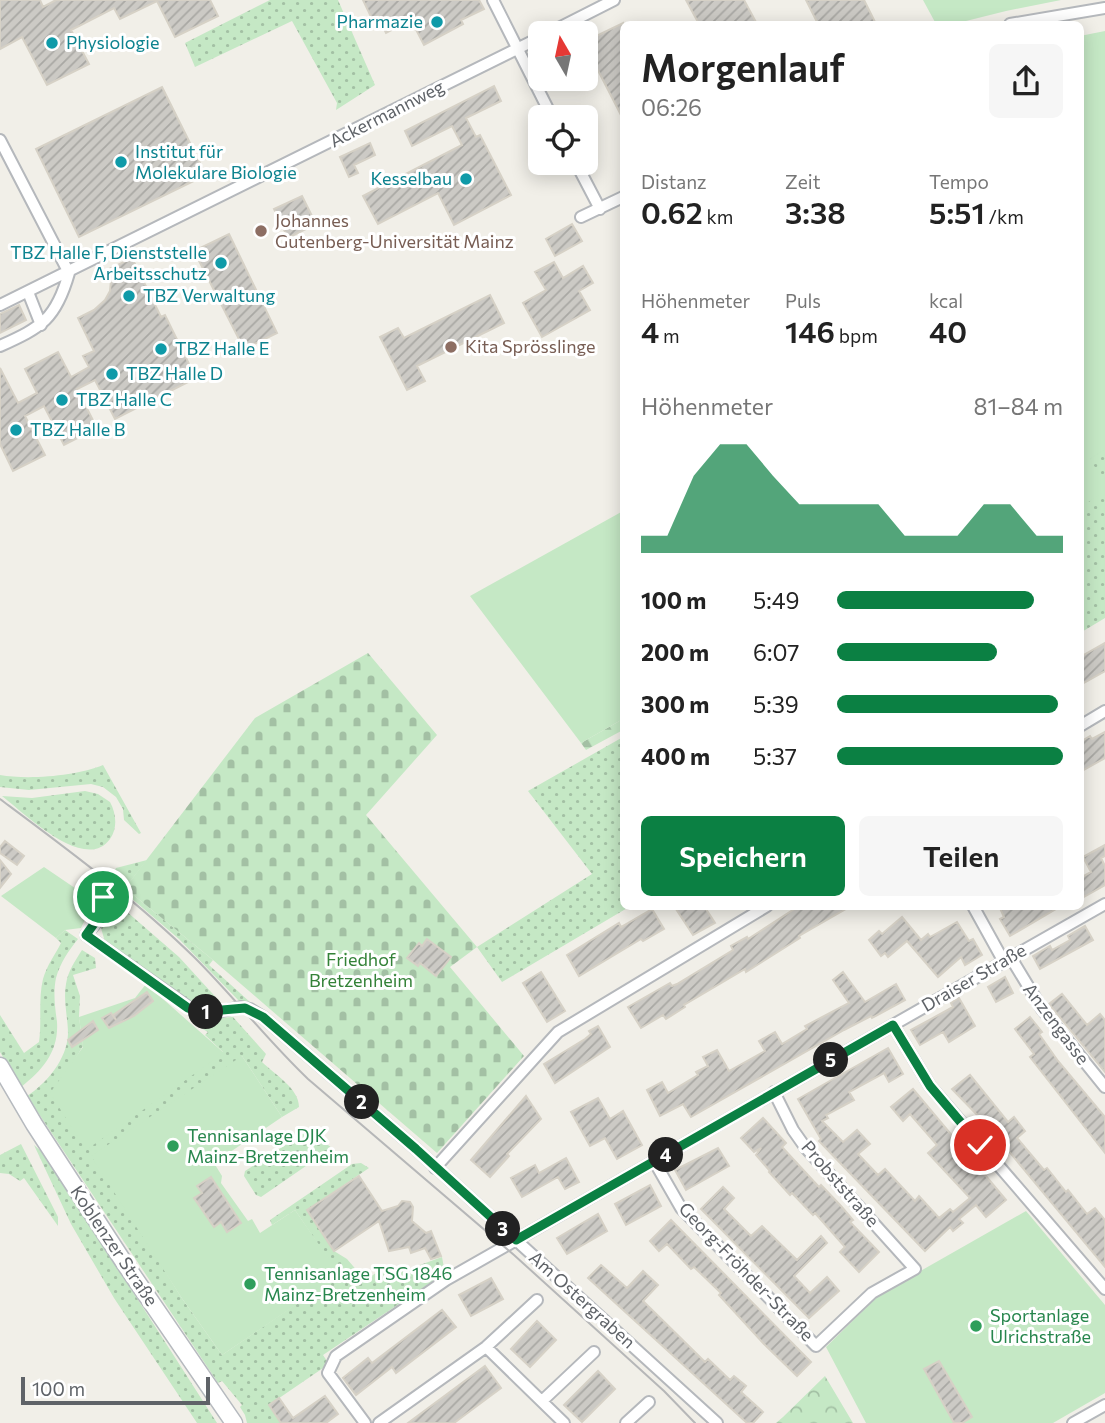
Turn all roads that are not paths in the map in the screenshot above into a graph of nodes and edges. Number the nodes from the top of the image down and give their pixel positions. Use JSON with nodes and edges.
{"nodes":[{"id":1,"x":493,"y":0,"type":"edge"},
{"id":2,"x":614,"y":0,"type":"edge"},
{"id":3,"x":1105,"y":8,"type":"edge"},
{"id":4,"x":573,"y":21,"type":"edge"},
{"id":5,"x":1028,"y":21,"type":"edge"},
{"id":6,"x":528,"y":44,"type":"edge"},
{"id":7,"x":517,"y":49,"type":"junction"},
{"id":8,"x":546,"y":105,"type":"edge"},
{"id":9,"x":0,"y":140,"type":"edge"},
{"id":10,"x":582,"y":175,"type":"edge"},
{"id":11,"x":620,"y":199,"type":"edge"},
{"id":12,"x":600,"y":209,"type":"junction"},
{"id":13,"x":581,"y":218,"type":"dead end"},
{"id":14,"x":69,"y":273,"type":"junction"},
{"id":15,"x":28,"y":292,"type":"junction"},
{"id":16,"x":0,"y":306,"type":"edge"},
{"id":17,"x":41,"y":325,"type":"junction"},
{"id":18,"x":0,"y":346,"type":"edge"},
{"id":19,"x":1105,"y":711,"type":"edge"},
{"id":20,"x":1084,"y":724,"type":"edge"},
{"id":21,"x":95,"y":888,"type":"dead end"},
{"id":22,"x":1105,"y":904,"type":"edge"},
{"id":23,"x":759,"y":910,"type":"edge"},
{"id":24,"x":976,"y":910,"type":"edge"},
{"id":25,"x":1007,"y":960,"type":"junction"},
{"id":26,"x":893,"y":1025,"type":"junction"},
{"id":27,"x":0,"y":1066,"type":"edge"},
{"id":28,"x":1105,"y":1087,"type":"edge"},
{"id":29,"x":774,"y":1092,"type":"junction"},
{"id":30,"x":654,"y":1161,"type":"junction"},
{"id":31,"x":435,"y":1168,"type":"junction"},
{"id":32,"x":516,"y":1240,"type":"junction"},
{"id":33,"x":915,"y":1269,"type":"joint"},
{"id":34,"x":1105,"y":1289,"type":"edge"},
{"id":35,"x":537,"y":1300,"type":"dead end"},
{"id":36,"x":486,"y":1347,"type":"junction"},
{"id":37,"x":594,"y":1352,"type":"dead end"},
{"id":38,"x":542,"y":1401,"type":"junction"},
{"id":39,"x":649,"y":1402,"type":"dead end"},
{"id":40,"x":1105,"y":1405,"type":"edge"},
{"id":41,"x":234,"y":1423,"type":"edge"},
{"id":42,"x":365,"y":1423,"type":"edge"},
{"id":43,"x":379,"y":1423,"type":"edge"},
{"id":44,"x":564,"y":1423,"type":"edge"},
{"id":45,"x":626,"y":1423,"type":"edge"},
{"id":46,"x":717,"y":1423,"type":"edge"},
{"id":47,"x":1073,"y":1423,"type":"edge"}],
"edges":[{"from":1,"to":7,"type":"street"},
{"from":2,"to":4,"type":"street"},
{"from":3,"to":5,"type":"street"},
{"from":6,"to":7,"type":"street","name":"Ackermannweg"},
{"from":7,"to":8,"type":"street"},
{"from":7,"to":14,"type":"street","name":"Ackermannweg"},
{"from":9,"to":14,"type":"street"},
{"from":10,"to":12,"type":"street"},
{"from":11,"to":12,"type":"street"},
{"from":12,"to":13,"type":"street"},
{"from":14,"to":15,"type":"street","name":"Ackermannweg"},
{"from":14,"to":17,"type":"street"},
{"from":15,"to":16,"type":"street","name":"Ackermannweg"},
{"from":15,"to":17,"type":"street"},
{"from":17,"to":18,"type":"street"},
{"from":19,"to":20,"type":"street"},
{"from":21,"to":31,"type":"street","name":"Am Ostergraben"},
{"from":22,"to":25,"type":"street","name":"Draiser Straße"},
{"from":23,"to":31,"type":"street"},
{"from":24,"to":25,"type":"street","name":"Anzengasse"},
{"from":25,"to":26,"type":"street","name":"Draiser Straße"},
{"from":25,"to":28,"type":"street","name":"Anzengasse"},
{"from":26,"to":29,"type":"street","name":"Draiser Straße"},
{"from":26,"to":34,"type":"street"},
{"from":27,"to":41,"type":"main road","name":"Koblenzer Straße"},
{"from":29,"to":30,"type":"street","name":"Draiser Straße"},
{"from":29,"to":33,"type":"street","name":"Probststraße"},
{"from":30,"to":32,"type":"street","name":"Draiser Straße"},
{"from":30,"to":33,"type":"street","name":"Georg-Fröhder-Straße"},
{"from":31,"to":32,"type":"street","name":"Am Ostergraben"},
{"from":32,"to":42,"type":"street","name":"Draiser Straße"},
{"from":32,"to":46,"type":"street","name":"Am Ostergraben"},
{"from":35,"to":36,"type":"street"},
{"from":36,"to":38,"type":"street"},
{"from":36,"to":43,"type":"street"},
{"from":37,"to":38,"type":"street"},
{"from":38,"to":44,"type":"street"},
{"from":39,"to":45,"type":"street"},
{"from":40,"to":47,"type":"street"}]}
